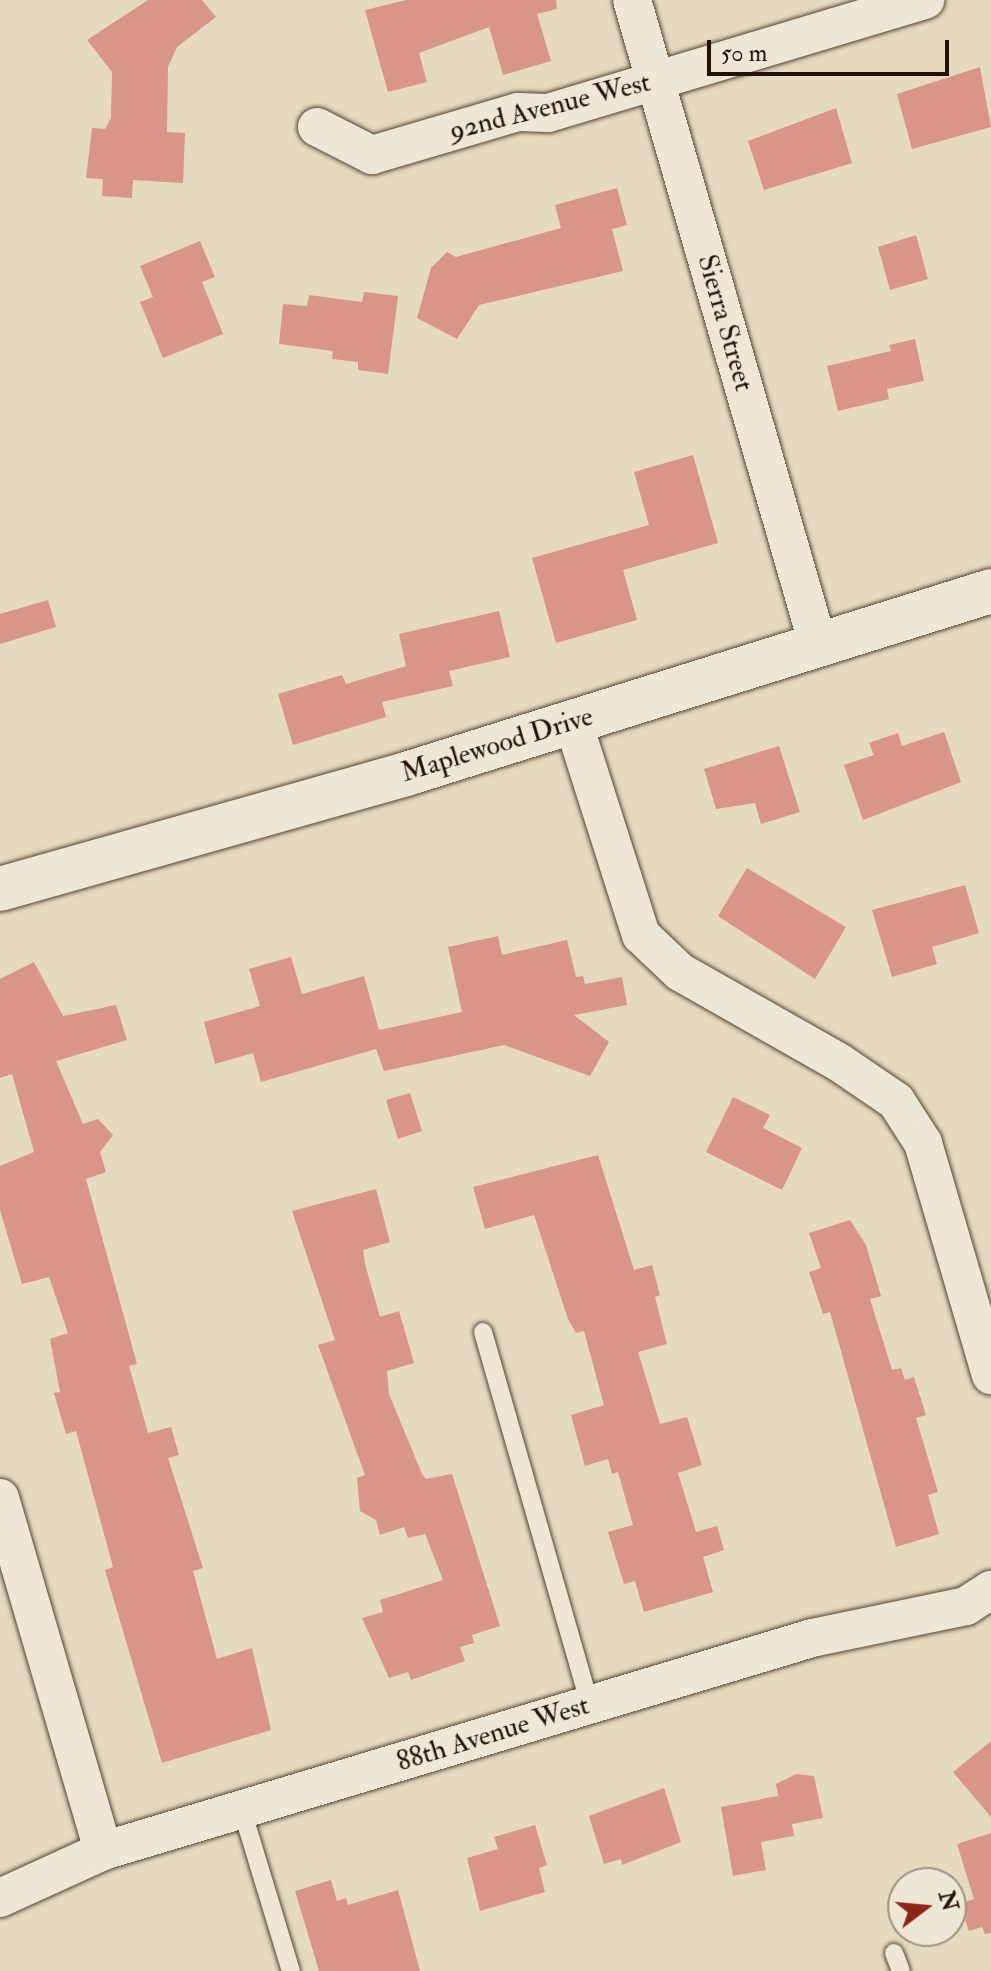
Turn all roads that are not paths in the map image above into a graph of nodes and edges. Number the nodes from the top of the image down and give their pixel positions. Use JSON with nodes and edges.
{"nodes":[{"id":1,"x":632,"y":0,"type":"edge"},
{"id":2,"x":925,"y":0,"type":"edge"},
{"id":3,"x":656,"y":81,"type":"junction"},
{"id":4,"x":317,"y":127,"type":"dead end"},
{"id":5,"x":991,"y":591,"type":"edge"},
{"id":6,"x":818,"y":645,"type":"junction"},
{"id":7,"x":573,"y":722,"type":"junction"},
{"id":8,"x":0,"y":889,"type":"edge"},
{"id":9,"x":483,"y":1332,"type":"dead end"},
{"id":10,"x":991,"y":1375,"type":"edge"},
{"id":11,"x":0,"y":1498,"type":"edge"},
{"id":12,"x":991,"y":1590,"type":"edge"},
{"id":13,"x":590,"y":1705,"type":"junction"},
{"id":14,"x":242,"y":1810,"type":"junction"},
{"id":15,"x":103,"y":1851,"type":"junction"},
{"id":16,"x":0,"y":1898,"type":"edge"},
{"id":17,"x":894,"y":1953,"type":"dead end"},
{"id":18,"x":291,"y":1971,"type":"edge"},
{"id":19,"x":901,"y":1971,"type":"edge"}],
"edges":[{"from":1,"to":3,"type":"street","name":"Sierra Street"},
{"from":2,"to":3,"type":"street","name":"92nd Avenue West"},
{"from":3,"to":4,"type":"street","name":"92nd Avenue West"},
{"from":3,"to":6,"type":"street","name":"Sierra Street"},
{"from":5,"to":6,"type":"street","name":"Maplewood Drive"},
{"from":6,"to":7,"type":"street","name":"Maplewood Drive"},
{"from":7,"to":8,"type":"street","name":"Maplewood Drive"},
{"from":7,"to":10,"type":"street"},
{"from":9,"to":13,"type":"lane"},
{"from":11,"to":15,"type":"street"},
{"from":12,"to":13,"type":"street","name":"88th Avenue West"},
{"from":13,"to":14,"type":"street","name":"88th Avenue West"},
{"from":14,"to":15,"type":"street","name":"88th Avenue West"},
{"from":14,"to":18,"type":"lane"},
{"from":15,"to":16,"type":"street","name":"88th Avenue West"},
{"from":17,"to":19,"type":"lane"}]}
